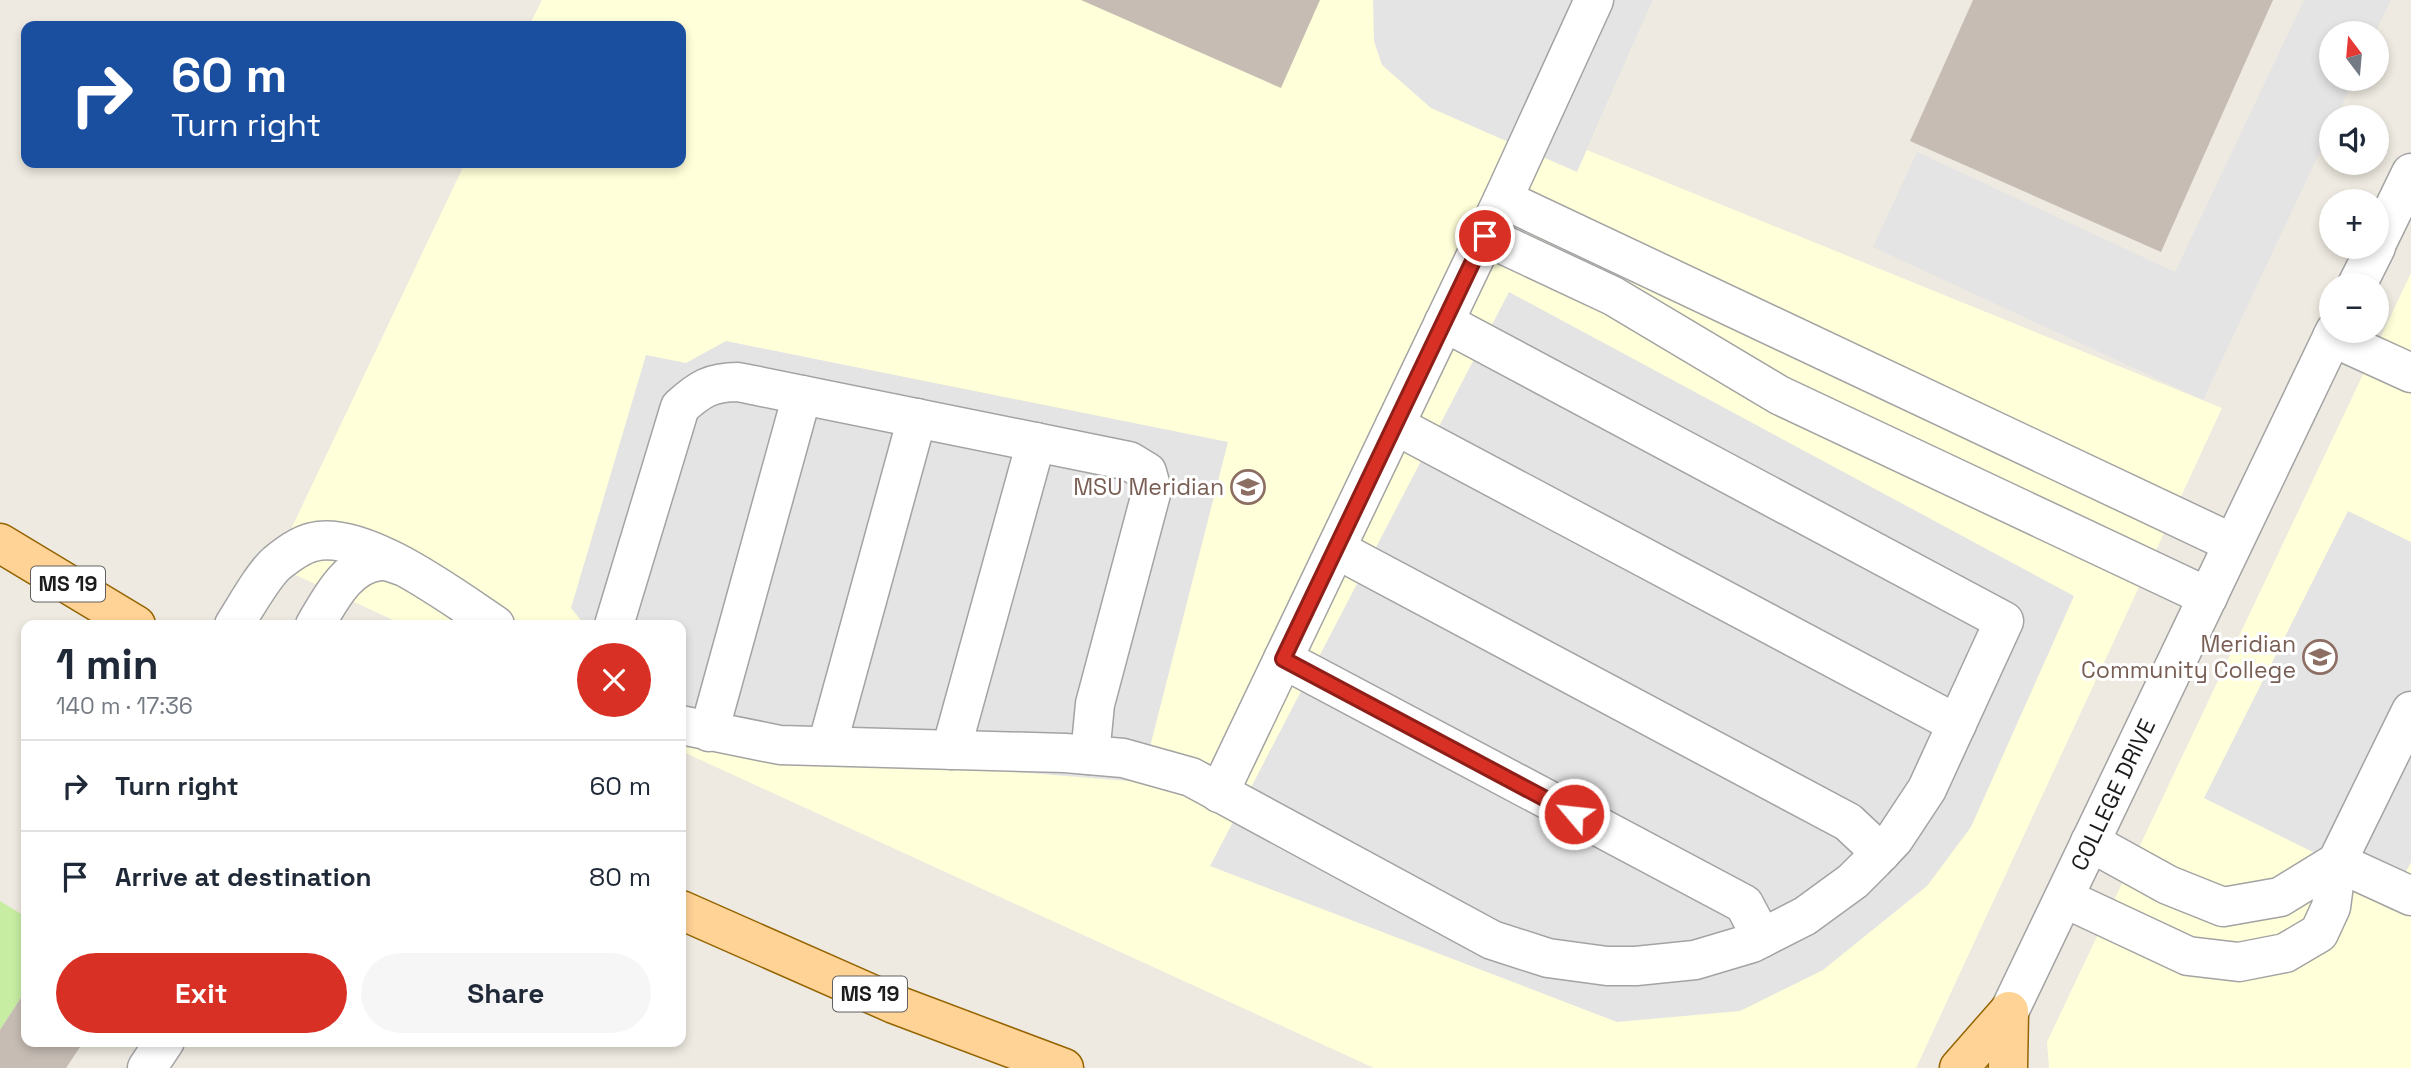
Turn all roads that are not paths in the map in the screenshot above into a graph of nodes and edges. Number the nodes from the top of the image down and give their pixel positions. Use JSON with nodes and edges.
{"nodes":[{"id":1,"x":1594,"y":0,"type":"edge"},
{"id":2,"x":2411,"y":173,"type":"edge"},
{"id":3,"x":1503,"y":199,"type":"junction"},
{"id":4,"x":2389,"y":219,"type":"edge"},
{"id":5,"x":1485,"y":236,"type":"junction"},
{"id":6,"x":1444,"y":322,"type":"junction"},
{"id":7,"x":2329,"y":343,"type":"edge"},
{"id":8,"x":2351,"y":343,"type":"edge"},
{"id":9,"x":2411,"y":373,"type":"edge"},
{"id":10,"x":802,"y":395,"type":"junction"},
{"id":11,"x":917,"y":418,"type":"junction"},
{"id":12,"x":1395,"y":425,"type":"junction"},
{"id":13,"x":1036,"y":442,"type":"junction"},
{"id":14,"x":0,"y":543,"type":"edge"},
{"id":15,"x":2232,"y":543,"type":"junction"},
{"id":16,"x":1336,"y":549,"type":"junction"},
{"id":17,"x":404,"y":566,"type":"junction"},
{"id":18,"x":2208,"y":597,"type":"junction"},
{"id":19,"x":128,"y":620,"type":"edge"},
{"id":20,"x":237,"y":620,"type":"edge"},
{"id":21,"x":318,"y":620,"type":"edge"},
{"id":22,"x":487,"y":620,"type":"edge"},
{"id":23,"x":616,"y":620,"type":"edge"},
{"id":24,"x":1283,"y":659,"type":"junction"},
{"id":25,"x":2411,"y":711,"type":"edge"},
{"id":26,"x":1957,"y":724,"type":"junction"},
{"id":27,"x":695,"y":728,"type":"edge"},
{"id":28,"x":827,"y":746,"type":"junction"},
{"id":29,"x":951,"y":750,"type":"junction"},
{"id":30,"x":1090,"y":755,"type":"junction"},
{"id":31,"x":1219,"y":793,"type":"junction"},
{"id":32,"x":2090,"y":842,"type":"junction"},
{"id":33,"x":1881,"y":853,"type":"junction"},
{"id":34,"x":2337,"y":862,"type":"junction"},
{"id":35,"x":2411,"y":896,"type":"edge"},
{"id":36,"x":2064,"y":898,"type":"junction"},
{"id":37,"x":686,"y":912,"type":"edge"},
{"id":38,"x":1762,"y":938,"type":"junction"},
{"id":39,"x":2009,"y":1011,"type":"junction"},
{"id":40,"x":161,"y":1047,"type":"edge"},
{"id":41,"x":148,"y":1068,"type":"edge"},
{"id":42,"x":1064,"y":1068,"type":"edge"},
{"id":43,"x":1959,"y":1068,"type":"edge"},
{"id":44,"x":1982,"y":1068,"type":"edge"},
{"id":45,"x":2008,"y":1068,"type":"edge"}],
"edges":[{"from":1,"to":3,"type":"street"},
{"from":2,"to":4,"type":"street"},
{"from":3,"to":5,"type":"street"},
{"from":3,"to":15,"type":"street"},
{"from":5,"to":6,"type":"street"},
{"from":5,"to":18,"type":"street"},
{"from":6,"to":12,"type":"street"},
{"from":6,"to":26,"type":"street"},
{"from":7,"to":15,"type":"street","name":"COLLEGE DRIVE"},
{"from":8,"to":9,"type":"street"},
{"from":10,"to":11,"type":"street"},
{"from":10,"to":23,"type":"street"},
{"from":10,"to":27,"type":"street"},
{"from":11,"to":13,"type":"street"},
{"from":11,"to":28,"type":"street"},
{"from":12,"to":16,"type":"street"},
{"from":12,"to":26,"type":"street"},
{"from":13,"to":29,"type":"street"},
{"from":13,"to":30,"type":"street"},
{"from":14,"to":19,"type":"main road","number":"MS 19"},
{"from":15,"to":18,"type":"street","name":"COLLEGE DRIVE"},
{"from":16,"to":24,"type":"street"},
{"from":16,"to":33,"type":"street"},
{"from":17,"to":20,"type":"street"},
{"from":17,"to":21,"type":"street"},
{"from":17,"to":22,"type":"street"},
{"from":18,"to":32,"type":"street","name":"COLLEGE DRIVE"},
{"from":24,"to":31,"type":"street"},
{"from":24,"to":38,"type":"street"},
{"from":25,"to":34,"type":"street"},
{"from":26,"to":33,"type":"street"},
{"from":27,"to":28,"type":"street"},
{"from":28,"to":29,"type":"street"},
{"from":29,"to":30,"type":"street"},
{"from":30,"to":31,"type":"street"},
{"from":31,"to":38,"type":"street"},
{"from":32,"to":34,"type":"street"},
{"from":32,"to":36,"type":"street","name":"COLLEGE DRIVE"},
{"from":33,"to":38,"type":"street"},
{"from":34,"to":35,"type":"street"},
{"from":34,"to":36,"type":"street"},
{"from":36,"to":39,"type":"street","name":"COLLEGE DRIVE"},
{"from":37,"to":42,"type":"main road","number":"MS 19"},
{"from":39,"to":43,"type":"main road"},
{"from":39,"to":44,"type":"street","name":"COLLEGE DRIVE"},
{"from":39,"to":45,"type":"main road"},
{"from":40,"to":41,"type":"street"}]}
